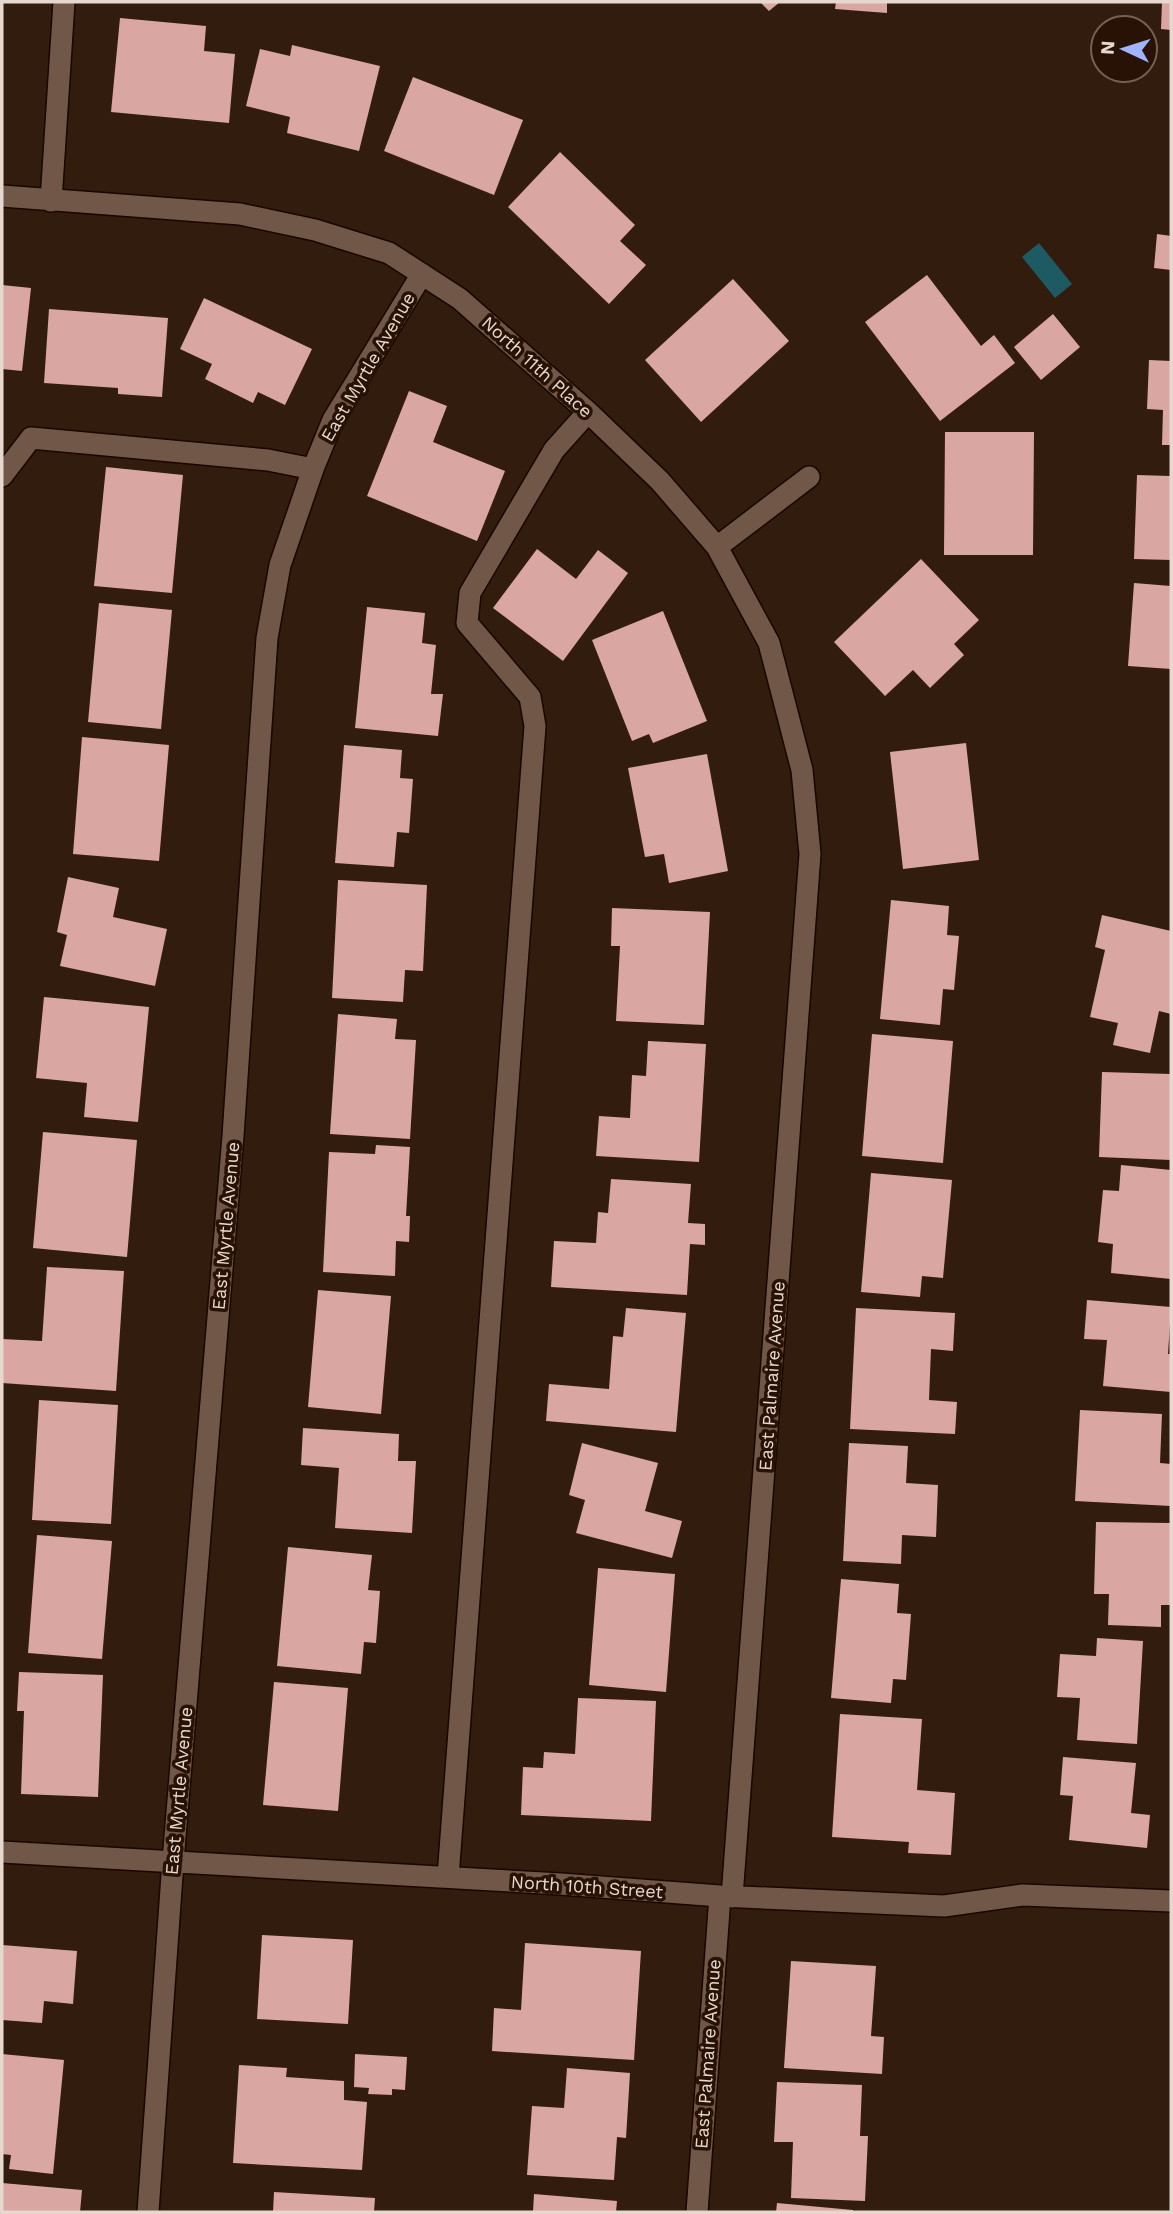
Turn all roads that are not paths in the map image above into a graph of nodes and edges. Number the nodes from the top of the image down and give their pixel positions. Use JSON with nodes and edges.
{"nodes":[{"id":1,"x":65,"y":2,"type":"edge"},
{"id":2,"x":2,"y":197,"type":"edge"},
{"id":3,"x":51,"y":201,"type":"junction"},
{"id":4,"x":422,"y":274,"type":"junction"},
{"id":5,"x":588,"y":412,"type":"junction"},
{"id":6,"x":313,"y":469,"type":"junction"},
{"id":7,"x":2,"y":476,"type":"edge"},
{"id":8,"x":809,"y":477,"type":"dead end"},
{"id":9,"x":717,"y":547,"type":"junction"},
{"id":10,"x":810,"y":854,"type":"joint"},
{"id":11,"x":2,"y":1852,"type":"edge"},
{"id":12,"x":173,"y":1861,"type":"junction"},
{"id":13,"x":448,"y":1877,"type":"junction"},
{"id":14,"x":726,"y":1897,"type":"junction"},
{"id":15,"x":1171,"y":1901,"type":"edge"},
{"id":16,"x":148,"y":2212,"type":"edge"},
{"id":17,"x":697,"y":2212,"type":"edge"}],
"edges":[{"from":1,"to":3,"type":"street"},
{"from":2,"to":3,"type":"street","name":"North 11th Place"},
{"from":3,"to":4,"type":"street","name":"North 11th Place"},
{"from":4,"to":5,"type":"street","name":"North 11th Place"},
{"from":4,"to":6,"type":"street","name":"East Myrtle Avenue"},
{"from":5,"to":9,"type":"street","name":"North 11th Place"},
{"from":5,"to":13,"type":"street"},
{"from":6,"to":7,"type":"street"},
{"from":6,"to":12,"type":"street","name":"East Myrtle Avenue"},
{"from":8,"to":9,"type":"street"},
{"from":9,"to":10,"type":"street","name":"North 11th Place"},
{"from":10,"to":14,"type":"street","name":"East Palmaire Avenue"},
{"from":11,"to":12,"type":"street","name":"North 10th Street"},
{"from":12,"to":13,"type":"street","name":"North 10th Street"},
{"from":12,"to":16,"type":"street","name":"East Myrtle Avenue"},
{"from":13,"to":14,"type":"street","name":"North 10th Street"},
{"from":14,"to":15,"type":"street","name":"North 10th Street"},
{"from":14,"to":17,"type":"street","name":"East Palmaire Avenue"}]}
